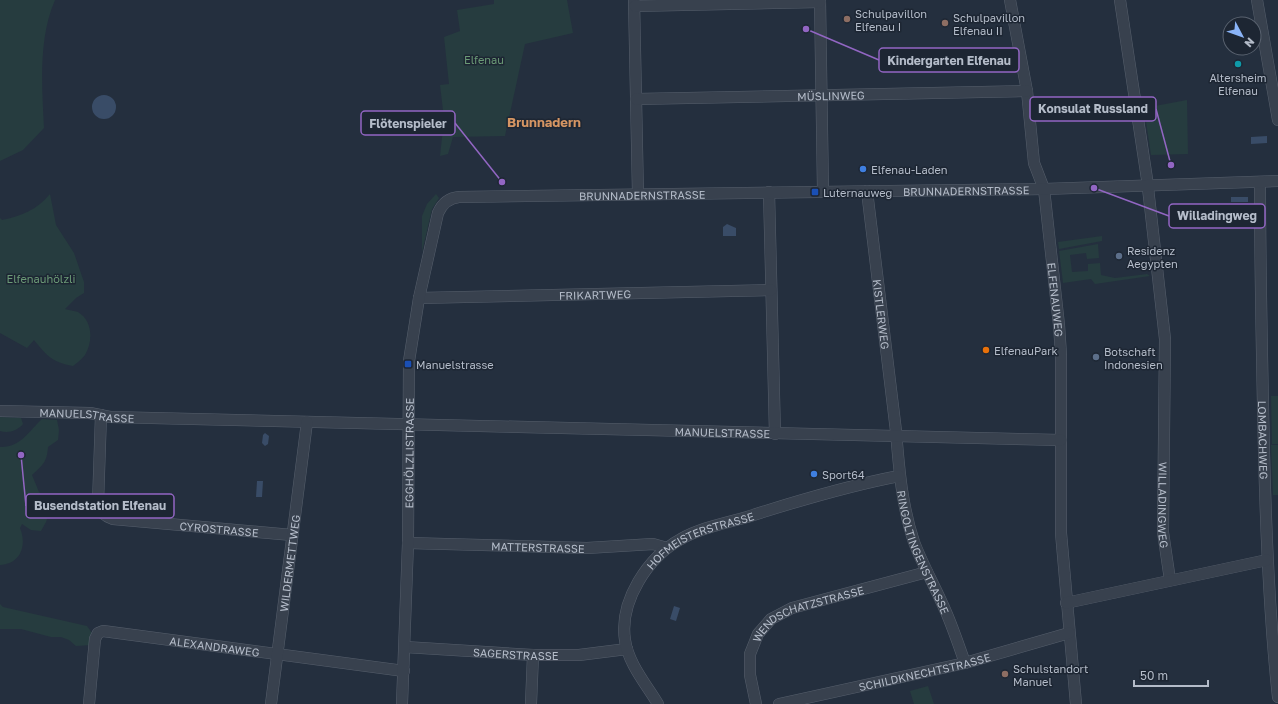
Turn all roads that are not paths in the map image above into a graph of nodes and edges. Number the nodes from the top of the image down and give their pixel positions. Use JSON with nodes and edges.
{"nodes":[{"id":1,"x":1010,"y":0,"type":"edge"},
{"id":2,"x":1120,"y":0,"type":"edge"},
{"id":3,"x":1257,"y":0,"type":"edge"},
{"id":4,"x":820,"y":1,"type":"edge"},
{"id":5,"x":634,"y":3,"type":"edge"},
{"id":6,"x":1027,"y":91,"type":"junction"},
{"id":7,"x":822,"y":95,"type":"junction"},
{"id":8,"x":636,"y":99,"type":"junction"},
{"id":9,"x":1278,"y":120,"type":"edge"},
{"id":10,"x":1278,"y":181,"type":"edge"},
{"id":11,"x":1260,"y":182,"type":"junction"},
{"id":12,"x":1148,"y":186,"type":"junction"},
{"id":13,"x":1044,"y":189,"type":"junction"},
{"id":14,"x":823,"y":191,"type":"junction"},
{"id":15,"x":867,"y":191,"type":"junction"},
{"id":16,"x":769,"y":192,"type":"junction"},
{"id":17,"x":638,"y":194,"type":"junction"},
{"id":18,"x":442,"y":206,"type":"joint"},
{"id":19,"x":771,"y":290,"type":"junction"},
{"id":20,"x":419,"y":298,"type":"junction"},
{"id":21,"x":0,"y":411,"type":"edge"},
{"id":22,"x":101,"y":415,"type":"junction"},
{"id":23,"x":307,"y":422,"type":"junction"},
{"id":24,"x":408,"y":424,"type":"junction"},
{"id":25,"x":775,"y":434,"type":"junction"},
{"id":26,"x":897,"y":437,"type":"junction"},
{"id":27,"x":1061,"y":440,"type":"junction"},
{"id":28,"x":899,"y":476,"type":"junction"},
{"id":29,"x":292,"y":535,"type":"junction"},
{"id":30,"x":408,"y":543,"type":"junction"},
{"id":31,"x":667,"y":548,"type":"junction"},
{"id":32,"x":1267,"y":560,"type":"junction"},
{"id":33,"x":927,"y":572,"type":"junction"},
{"id":34,"x":1170,"y":580,"type":"junction"},
{"id":35,"x":1066,"y":604,"type":"junction"},
{"id":36,"x":1069,"y":633,"type":"junction"},
{"id":37,"x":405,"y":647,"type":"junction"},
{"id":38,"x":627,"y":649,"type":"junction"},
{"id":39,"x":277,"y":654,"type":"junction"},
{"id":40,"x":533,"y":656,"type":"junction"},
{"id":41,"x":964,"y":663,"type":"junction"},
{"id":42,"x":404,"y":671,"type":"junction"},
{"id":43,"x":1278,"y":697,"type":"edge"},
{"id":44,"x":89,"y":704,"type":"edge"},
{"id":45,"x":271,"y":704,"type":"edge"},
{"id":46,"x":402,"y":704,"type":"edge"},
{"id":47,"x":531,"y":704,"type":"edge"},
{"id":48,"x":658,"y":704,"type":"edge"},
{"id":49,"x":756,"y":704,"type":"edge"},
{"id":50,"x":779,"y":704,"type":"edge"},
{"id":51,"x":1076,"y":704,"type":"edge"}],
"edges":[{"from":1,"to":6,"type":"street","name":"ELFENAUWEG"},
{"from":2,"to":12,"type":"street","name":"WILLADINGWEG"},
{"from":3,"to":9,"type":"street"},
{"from":4,"to":5,"type":"street"},
{"from":4,"to":7,"type":"street"},
{"from":5,"to":8,"type":"street"},
{"from":6,"to":7,"type":"street","name":"MÜSLINWEG"},
{"from":6,"to":13,"type":"street","name":"ELFENAUWEG"},
{"from":7,"to":8,"type":"street","name":"MÜSLINWEG"},
{"from":7,"to":14,"type":"street"},
{"from":8,"to":17,"type":"street"},
{"from":10,"to":11,"type":"street","name":"BRUNNADERNSTRASSE"},
{"from":11,"to":12,"type":"street","name":"BRUNNADERNSTRASSE"},
{"from":11,"to":32,"type":"street","name":"LOMBACHWEG"},
{"from":12,"to":13,"type":"street","name":"BRUNNADERNSTRASSE"},
{"from":12,"to":34,"type":"street","name":"WILLADINGWEG"},
{"from":13,"to":15,"type":"street","name":"BRUNNADERNSTRASSE"},
{"from":13,"to":27,"type":"street","name":"ELFENAUWEG"},
{"from":14,"to":15,"type":"street","name":"BRUNNADERNSTRASSE"},
{"from":14,"to":16,"type":"street","name":"BRUNNADERNSTRASSE"},
{"from":15,"to":26,"type":"street","name":"KISTLERWEG"},
{"from":16,"to":17,"type":"street","name":"BRUNNADERNSTRASSE"},
{"from":16,"to":19,"type":"street"},
{"from":17,"to":18,"type":"street","name":"BRUNNADERNSTRASSE"},
{"from":18,"to":20,"type":"street","name":"EGGHÖLZLISTRASSE"},
{"from":19,"to":20,"type":"street","name":"FRIKARTWEG"},
{"from":19,"to":25,"type":"street"},
{"from":20,"to":24,"type":"street","name":"EGGHÖLZLISTRASSE"},
{"from":21,"to":22,"type":"street","name":"MANUELSTRASSE"},
{"from":22,"to":23,"type":"street","name":"MANUELSTRASSE"},
{"from":22,"to":29,"type":"street","name":"CYROSTRASSE"},
{"from":23,"to":24,"type":"street","name":"MANUELSTRASSE"},
{"from":23,"to":29,"type":"street","name":"WILDERMETTWEG"},
{"from":24,"to":25,"type":"street","name":"MANUELSTRASSE"},
{"from":24,"to":30,"type":"street","name":"EGGHÖLZLISTRASSE"},
{"from":25,"to":26,"type":"street","name":"MANUELSTRASSE"},
{"from":26,"to":27,"type":"street","name":"MANUELSTRASSE"},
{"from":26,"to":28,"type":"street","name":"RINGOLTINGENSTRASSE"},
{"from":27,"to":35,"type":"street","name":"ELFENAUWEG"},
{"from":28,"to":31,"type":"street","name":"HOFMEISTERSTRASSE"},
{"from":28,"to":33,"type":"street","name":"RINGOLTINGENSTRASSE"},
{"from":29,"to":39,"type":"street","name":"WILDERMETTWEG"},
{"from":30,"to":31,"type":"street","name":"MATTERSTRASSE"},
{"from":30,"to":37,"type":"street","name":"EGGHÖLZLISTRASSE"},
{"from":31,"to":38,"type":"street","name":"HOFMEISTERSTRASSE"},
{"from":32,"to":34,"type":"street"},
{"from":32,"to":43,"type":"street","name":"LOMBACHWEG"},
{"from":33,"to":41,"type":"street","name":"RINGOLTINGENSTRASSE"},
{"from":33,"to":49,"type":"street","name":"WENDSCHATZSTRASSE"},
{"from":34,"to":35,"type":"street"},
{"from":35,"to":36,"type":"street","name":"ELFENAUWEG"},
{"from":36,"to":41,"type":"street","name":"SCHILDKNECHTSTRASSE"},
{"from":36,"to":51,"type":"street","name":"ELFENAUWEG"},
{"from":37,"to":40,"type":"street","name":"SAGERSTRASSE"},
{"from":37,"to":42,"type":"street","name":"EGGHÖLZLISTRASSE"},
{"from":38,"to":40,"type":"street","name":"SAGERSTRASSE"},
{"from":38,"to":48,"type":"street","name":"HOFMEISTERSTRASSE"},
{"from":39,"to":42,"type":"street","name":"ALEXANDRAWEG"},
{"from":39,"to":44,"type":"street","name":"ALEXANDRAWEG"},
{"from":39,"to":45,"type":"street","name":"WILDERMETTWEG"},
{"from":40,"to":47,"type":"street"},
{"from":41,"to":50,"type":"street","name":"SCHILDKNECHTSTRASSE"},
{"from":42,"to":46,"type":"street","name":"EGGHÖLZLISTRASSE"}]}
